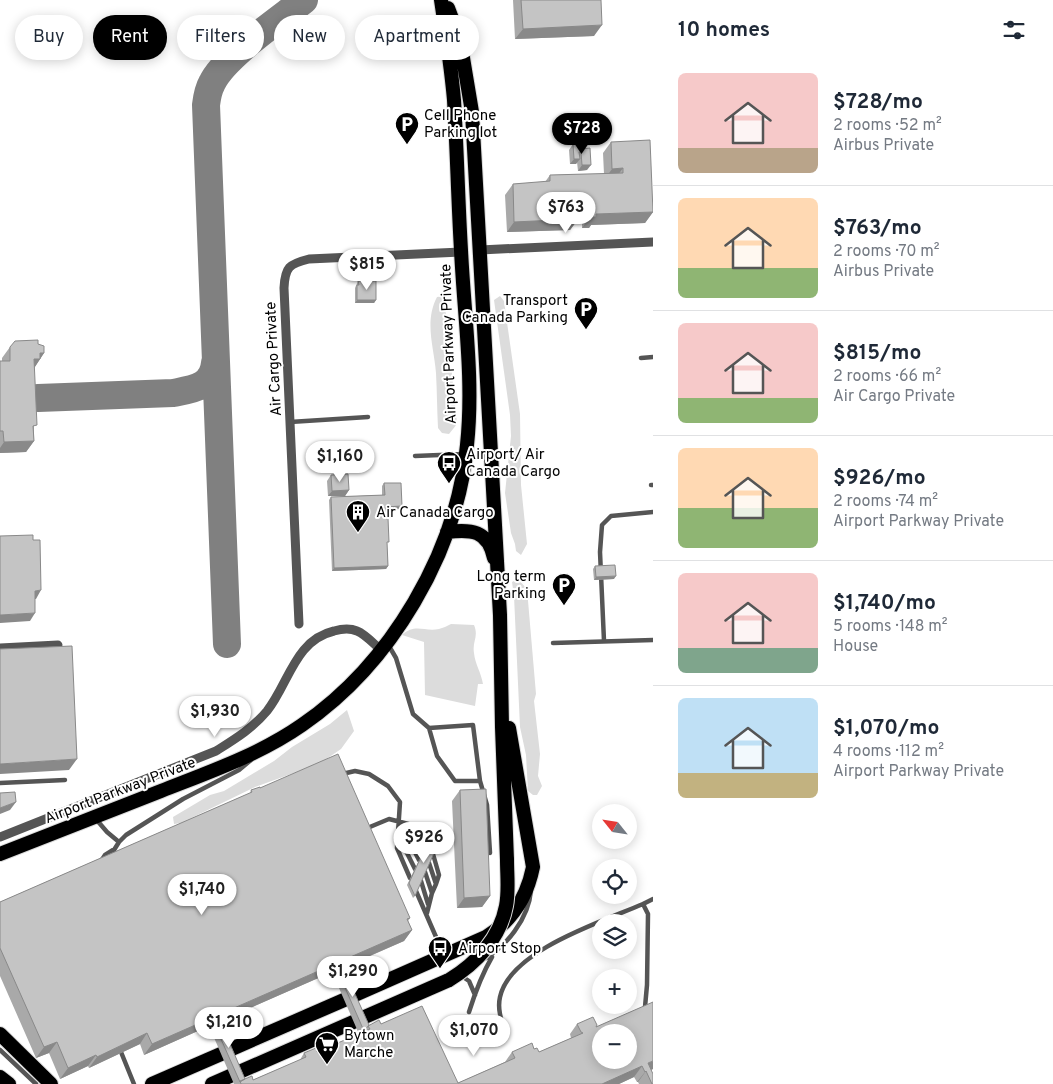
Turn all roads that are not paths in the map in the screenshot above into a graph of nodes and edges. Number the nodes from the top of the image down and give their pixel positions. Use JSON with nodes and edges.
{"nodes":[{"id":1,"x":441,"y":0,"type":"edge"},
{"id":2,"x":446,"y":0,"type":"edge"},
{"id":3,"x":653,"y":242,"type":"edge"},
{"id":4,"x":480,"y":250,"type":"junction"},
{"id":5,"x":461,"y":252,"type":"junction"},
{"id":6,"x":653,"y":357,"type":"edge"},
{"id":7,"x":641,"y":358,"type":"dead end"},
{"id":8,"x":368,"y":417,"type":"dead end"},
{"id":9,"x":290,"y":422,"type":"junction"},
{"id":10,"x":466,"y":454,"type":"junction"},
{"id":11,"x":415,"y":456,"type":"dead end"},
{"id":12,"x":653,"y":512,"type":"edge"},
{"id":13,"x":447,"y":532,"type":"junction"},
{"id":14,"x":499,"y":583,"type":"junction"},
{"id":15,"x":299,"y":624,"type":"dead end"},
{"id":16,"x":653,"y":640,"type":"edge"},
{"id":17,"x":604,"y":641,"type":"junction"},
{"id":18,"x":553,"y":643,"type":"dead end"},
{"id":19,"x":58,"y":646,"type":"edge"},
{"id":20,"x":384,"y":646,"type":"junction"},
{"id":21,"x":0,"y":648,"type":"edge"},
{"id":22,"x":502,"y":680,"type":"junction"},
{"id":23,"x":430,"y":728,"type":"junction"},
{"id":24,"x":272,"y":744,"type":"junction"},
{"id":25,"x":335,"y":775,"type":"edge"},
{"id":26,"x":65,"y":780,"type":"dead end"},
{"id":27,"x":480,"y":781,"type":"junction"},
{"id":28,"x":0,"y":783,"type":"edge"},
{"id":29,"x":94,"y":817,"type":"junction"},
{"id":30,"x":399,"y":822,"type":"junction"},
{"id":31,"x":360,"y":832,"type":"edge"},
{"id":32,"x":398,"y":836,"type":"junction"},
{"id":33,"x":0,"y":837,"type":"edge"},
{"id":34,"x":119,"y":842,"type":"junction"},
{"id":35,"x":427,"y":842,"type":"edge"},
{"id":36,"x":114,"y":849,"type":"junction"},
{"id":37,"x":423,"y":851,"type":"edge"},
{"id":38,"x":490,"y":853,"type":"edge"},
{"id":39,"x":0,"y":854,"type":"edge"},
{"id":40,"x":433,"y":854,"type":"edge"},
{"id":41,"x":419,"y":860,"type":"edge"},
{"id":42,"x":106,"y":863,"type":"edge"},
{"id":43,"x":429,"y":863,"type":"edge"},
{"id":44,"x":98,"y":867,"type":"edge"},
{"id":45,"x":415,"y":869,"type":"edge"},
{"id":46,"x":425,"y":872,"type":"edge"},
{"id":47,"x":410,"y":878,"type":"edge"},
{"id":48,"x":421,"y":881,"type":"edge"},
{"id":49,"x":531,"y":881,"type":"junction"},
{"id":50,"x":436,"y":884,"type":"junction"},
{"id":51,"x":416,"y":891,"type":"edge"},
{"id":52,"x":432,"y":893,"type":"junction"},
{"id":53,"x":653,"y":900,"type":"edge"},
{"id":54,"x":428,"y":904,"type":"junction"},
{"id":55,"x":643,"y":904,"type":"junction"},
{"id":56,"x":426,"y":914,"type":"junction"},
{"id":57,"x":492,"y":955,"type":"junction"},
{"id":58,"x":445,"y":956,"type":"junction"},
{"id":59,"x":457,"y":973,"type":"junction"},
{"id":60,"x":475,"y":995,"type":"junction"},
{"id":61,"x":645,"y":1007,"type":"edge"},
{"id":62,"x":469,"y":1012,"type":"dead end"},
{"id":63,"x":0,"y":1034,"type":"edge"},
{"id":64,"x":506,"y":1034,"type":"dead end"},
{"id":65,"x":0,"y":1050,"type":"edge"},
{"id":66,"x":120,"y":1052,"type":"edge"},
{"id":67,"x":0,"y":1077,"type":"edge"},
{"id":68,"x":9,"y":1084,"type":"edge"},
{"id":69,"x":36,"y":1084,"type":"edge"},
{"id":70,"x":51,"y":1084,"type":"edge"},
{"id":71,"x":134,"y":1084,"type":"edge"},
{"id":72,"x":152,"y":1084,"type":"edge"},
{"id":73,"x":204,"y":1084,"type":"edge"},
{"id":74,"x":212,"y":1084,"type":"edge"}],
"edges":[{"from":1,"to":5,"type":"highway","name":"Airport Parkway Private"},
{"from":2,"to":4,"type":"highway"},
{"from":3,"to":4,"type":"street"},
{"from":4,"to":5,"type":"highway"},
{"from":4,"to":14,"type":"highway"},
{"from":5,"to":9,"type":"street","name":"Air Cargo Private"},
{"from":5,"to":10,"type":"highway","name":"Airport Parkway Private"},
{"from":6,"to":7,"type":"lane"},
{"from":8,"to":9,"type":"lane"},
{"from":9,"to":15,"type":"street","name":"Air Cargo Private"},
{"from":10,"to":11,"type":"lane"},
{"from":10,"to":13,"type":"highway","name":"Airport Parkway Private"},
{"from":12,"to":17,"type":"lane"},
{"from":13,"to":14,"type":"highway"},
{"from":13,"to":20,"type":"highway","name":"Airport Parkway Private"},
{"from":14,"to":22,"type":"highway"},
{"from":16,"to":17,"type":"lane"},
{"from":17,"to":18,"type":"lane"},
{"from":19,"to":21,"type":"street"},
{"from":20,"to":23,"type":"lane"},
{"from":20,"to":24,"type":"highway","name":"Airport Parkway Private"},
{"from":20,"to":33,"type":"street"},
{"from":22,"to":49,"type":"highway"},
{"from":22,"to":74,"type":"highway","bridge":true},
{"from":23,"to":27,"type":"lane"},
{"from":23,"to":27,"type":"lane"},
{"from":24,"to":29,"type":"highway","name":"Airport Parkway Private"},
{"from":24,"to":34,"type":"lane"},
{"from":25,"to":30,"type":"lane"},
{"from":26,"to":28,"type":"lane"},
{"from":27,"to":38,"type":"lane"},
{"from":29,"to":34,"type":"lane"},
{"from":29,"to":39,"type":"highway","name":"Airport Parkway Private"},
{"from":30,"to":31,"type":"lane"},
{"from":30,"to":32,"type":"lane"},
{"from":30,"to":35,"type":"lane"},
{"from":30,"to":37,"type":"lane"},
{"from":30,"to":41,"type":"lane"},
{"from":32,"to":45,"type":"lane"},
{"from":32,"to":47,"type":"lane"},
{"from":34,"to":36,"type":"lane"},
{"from":36,"to":42,"type":"lane"},
{"from":36,"to":44,"type":"lane"},
{"from":40,"to":50,"type":"lane"},
{"from":43,"to":50,"type":"lane"},
{"from":46,"to":52,"type":"lane"},
{"from":48,"to":54,"type":"lane"},
{"from":49,"to":57,"type":"lane"},
{"from":49,"to":58,"type":"highway"},
{"from":50,"to":52,"type":"lane"},
{"from":51,"to":56,"type":"lane"},
{"from":52,"to":54,"type":"lane"},
{"from":53,"to":55,"type":"lane"},
{"from":54,"to":56,"type":"lane"},
{"from":55,"to":61,"type":"lane"},
{"from":55,"to":64,"type":"lane"},
{"from":56,"to":58,"type":"lane"},
{"from":57,"to":59,"type":"lane"},
{"from":57,"to":60,"type":"lane"},
{"from":58,"to":72,"type":"highway"},
{"from":59,"to":60,"type":"lane"},
{"from":59,"to":73,"type":"lane"},
{"from":60,"to":62,"type":"lane"},
{"from":63,"to":70,"type":"highway"},
{"from":65,"to":69,"type":"lane"},
{"from":66,"to":71,"type":"lane"},
{"from":67,"to":68,"type":"highway"}]}
